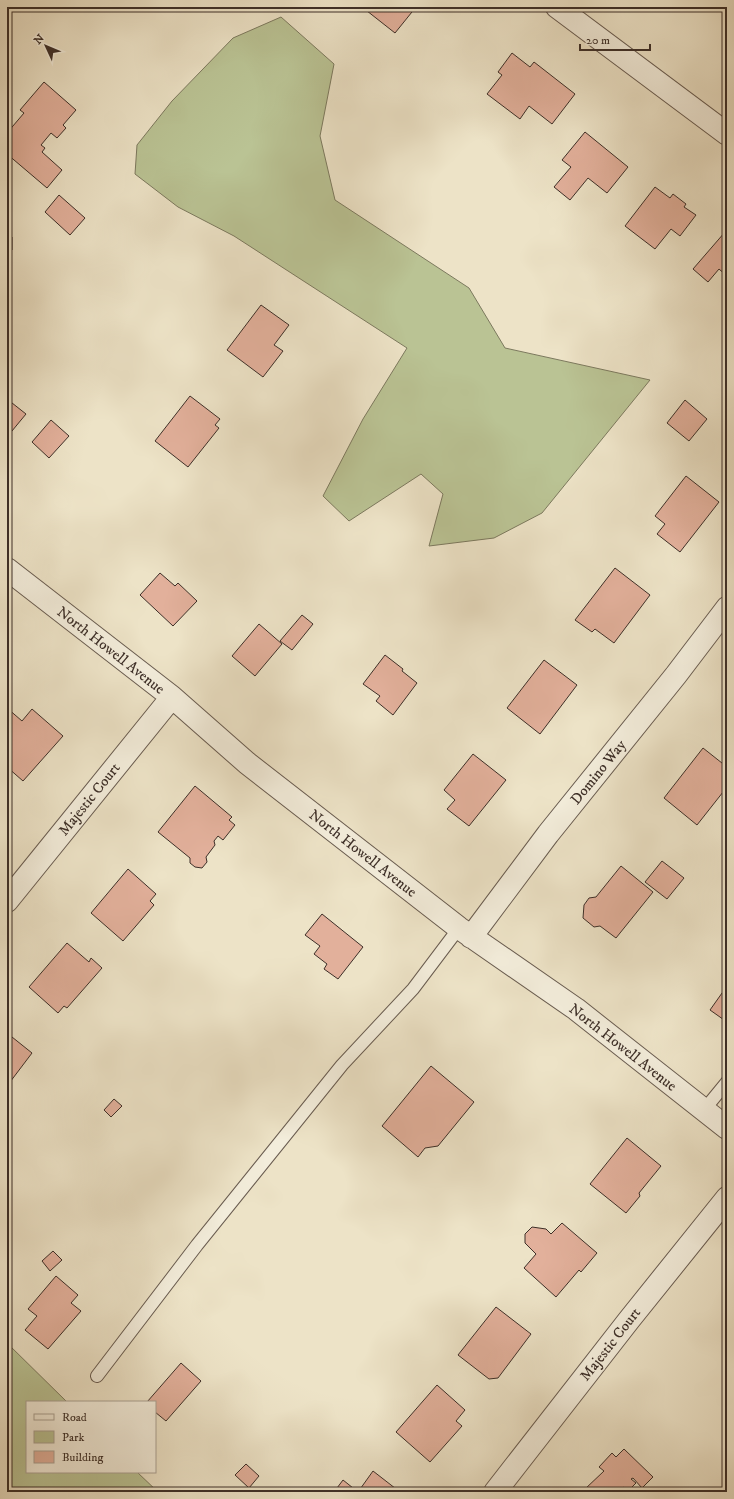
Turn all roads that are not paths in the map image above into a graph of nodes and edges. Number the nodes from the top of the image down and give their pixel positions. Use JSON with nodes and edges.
{"nodes":[{"id":1,"x":557,"y":7,"type":"edge"},
{"id":2,"x":727,"y":134,"type":"edge"},
{"id":3,"x":7,"y":569,"type":"edge"},
{"id":4,"x":727,"y":608,"type":"edge"},
{"id":5,"x":172,"y":697,"type":"junction"},
{"id":6,"x":7,"y":901,"type":"edge"},
{"id":7,"x":465,"y":932,"type":"junction"},
{"id":8,"x":727,"y":1082,"type":"edge"},
{"id":9,"x":704,"y":1110,"type":"junction"},
{"id":10,"x":727,"y":1128,"type":"edge"},
{"id":11,"x":727,"y":1198,"type":"edge"},
{"id":12,"x":97,"y":1376,"type":"dead end"},
{"id":13,"x":495,"y":1492,"type":"edge"}],
"edges":[{"from":1,"to":2,"type":"street"},
{"from":3,"to":5,"type":"street","name":"North Howell Avenue"},
{"from":4,"to":7,"type":"street","name":"Domino Way"},
{"from":5,"to":6,"type":"street","name":"Majestic Court"},
{"from":5,"to":7,"type":"street","name":"North Howell Avenue"},
{"from":7,"to":9,"type":"street","name":"North Howell Avenue"},
{"from":7,"to":12,"type":"lane"},
{"from":8,"to":9,"type":"lane"},
{"from":9,"to":10,"type":"street","name":"North Howell Avenue"},
{"from":11,"to":13,"type":"street","name":"Majestic Court"}]}
